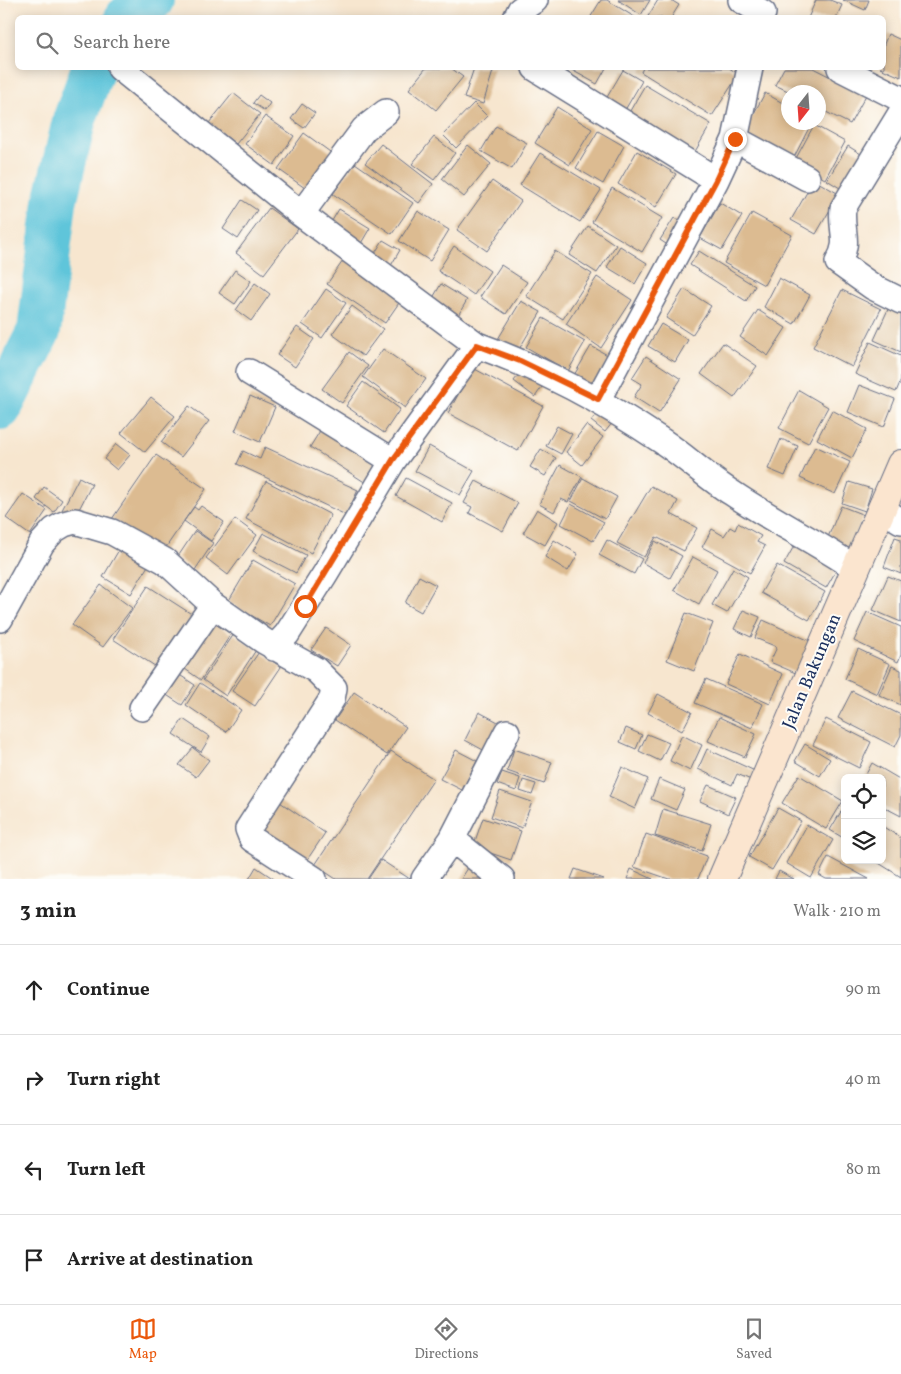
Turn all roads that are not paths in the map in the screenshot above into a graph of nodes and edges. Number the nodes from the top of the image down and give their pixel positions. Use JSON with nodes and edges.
{"nodes":[{"id":1,"x":535,"y":0,"type":"edge"},
{"id":2,"x":741,"y":0,"type":"edge"},
{"id":3,"x":764,"y":10,"type":"edge"},
{"id":4,"x":518,"y":15,"type":"edge"},
{"id":5,"x":122,"y":70,"type":"edge"},
{"id":6,"x":538,"y":70,"type":"edge"},
{"id":7,"x":750,"y":70,"type":"edge"},
{"id":8,"x":844,"y":70,"type":"edge"},
{"id":9,"x":901,"y":100,"type":"edge"},
{"id":10,"x":386,"y":112,"type":"dead end"},
{"id":11,"x":901,"y":113,"type":"edge"},
{"id":12,"x":735,"y":139,"type":"junction"},
{"id":13,"x":807,"y":178,"type":"dead end"},
{"id":14,"x":716,"y":180,"type":"junction"},
{"id":15,"x":301,"y":214,"type":"junction"},
{"id":16,"x":901,"y":301,"type":"edge"},
{"id":17,"x":477,"y":345,"type":"junction"},
{"id":18,"x":249,"y":372,"type":"dead end"},
{"id":19,"x":598,"y":399,"type":"junction"},
{"id":20,"x":393,"y":460,"type":"junction"},
{"id":21,"x":901,"y":464,"type":"edge"},
{"id":22,"x":891,"y":515,"type":"edge"},
{"id":23,"x":856,"y":568,"type":"junction"},
{"id":24,"x":213,"y":605,"type":"junction"},
{"id":25,"x":0,"y":619,"type":"edge"},
{"id":26,"x":274,"y":648,"type":"junction"},
{"id":27,"x":142,"y":708,"type":"dead end"},
{"id":28,"x":507,"y":732,"type":"dead end"},
{"id":29,"x":452,"y":839,"type":"junction"},
{"id":30,"x":314,"y":879,"type":"edge"},
{"id":31,"x":424,"y":879,"type":"edge"},
{"id":32,"x":502,"y":879,"type":"edge"},
{"id":33,"x":722,"y":879,"type":"edge"}],
"edges":[{"from":1,"to":4,"type":"street"},
{"from":2,"to":3,"type":"street"},
{"from":5,"to":15,"type":"street"},
{"from":6,"to":14,"type":"street"},
{"from":7,"to":12,"type":"street"},
{"from":8,"to":9,"type":"street"},
{"from":10,"to":15,"type":"street"},
{"from":11,"to":16,"type":"street"},
{"from":12,"to":13,"type":"street"},
{"from":12,"to":14,"type":"street"},
{"from":14,"to":19,"type":"street"},
{"from":15,"to":17,"type":"street"},
{"from":17,"to":19,"type":"street"},
{"from":17,"to":20,"type":"street"},
{"from":18,"to":20,"type":"street"},
{"from":19,"to":23,"type":"street"},
{"from":20,"to":26,"type":"street"},
{"from":21,"to":22,"type":"main road","name":"Jalan Bakungan"},
{"from":22,"to":23,"type":"main road","name":"Jalan Bakungan"},
{"from":23,"to":33,"type":"main road","name":"Jalan Bakungan"},
{"from":24,"to":25,"type":"street"},
{"from":24,"to":26,"type":"street"},
{"from":24,"to":27,"type":"street"},
{"from":26,"to":30,"type":"street"},
{"from":28,"to":29,"type":"street"},
{"from":29,"to":31,"type":"street"},
{"from":29,"to":32,"type":"street"}]}
